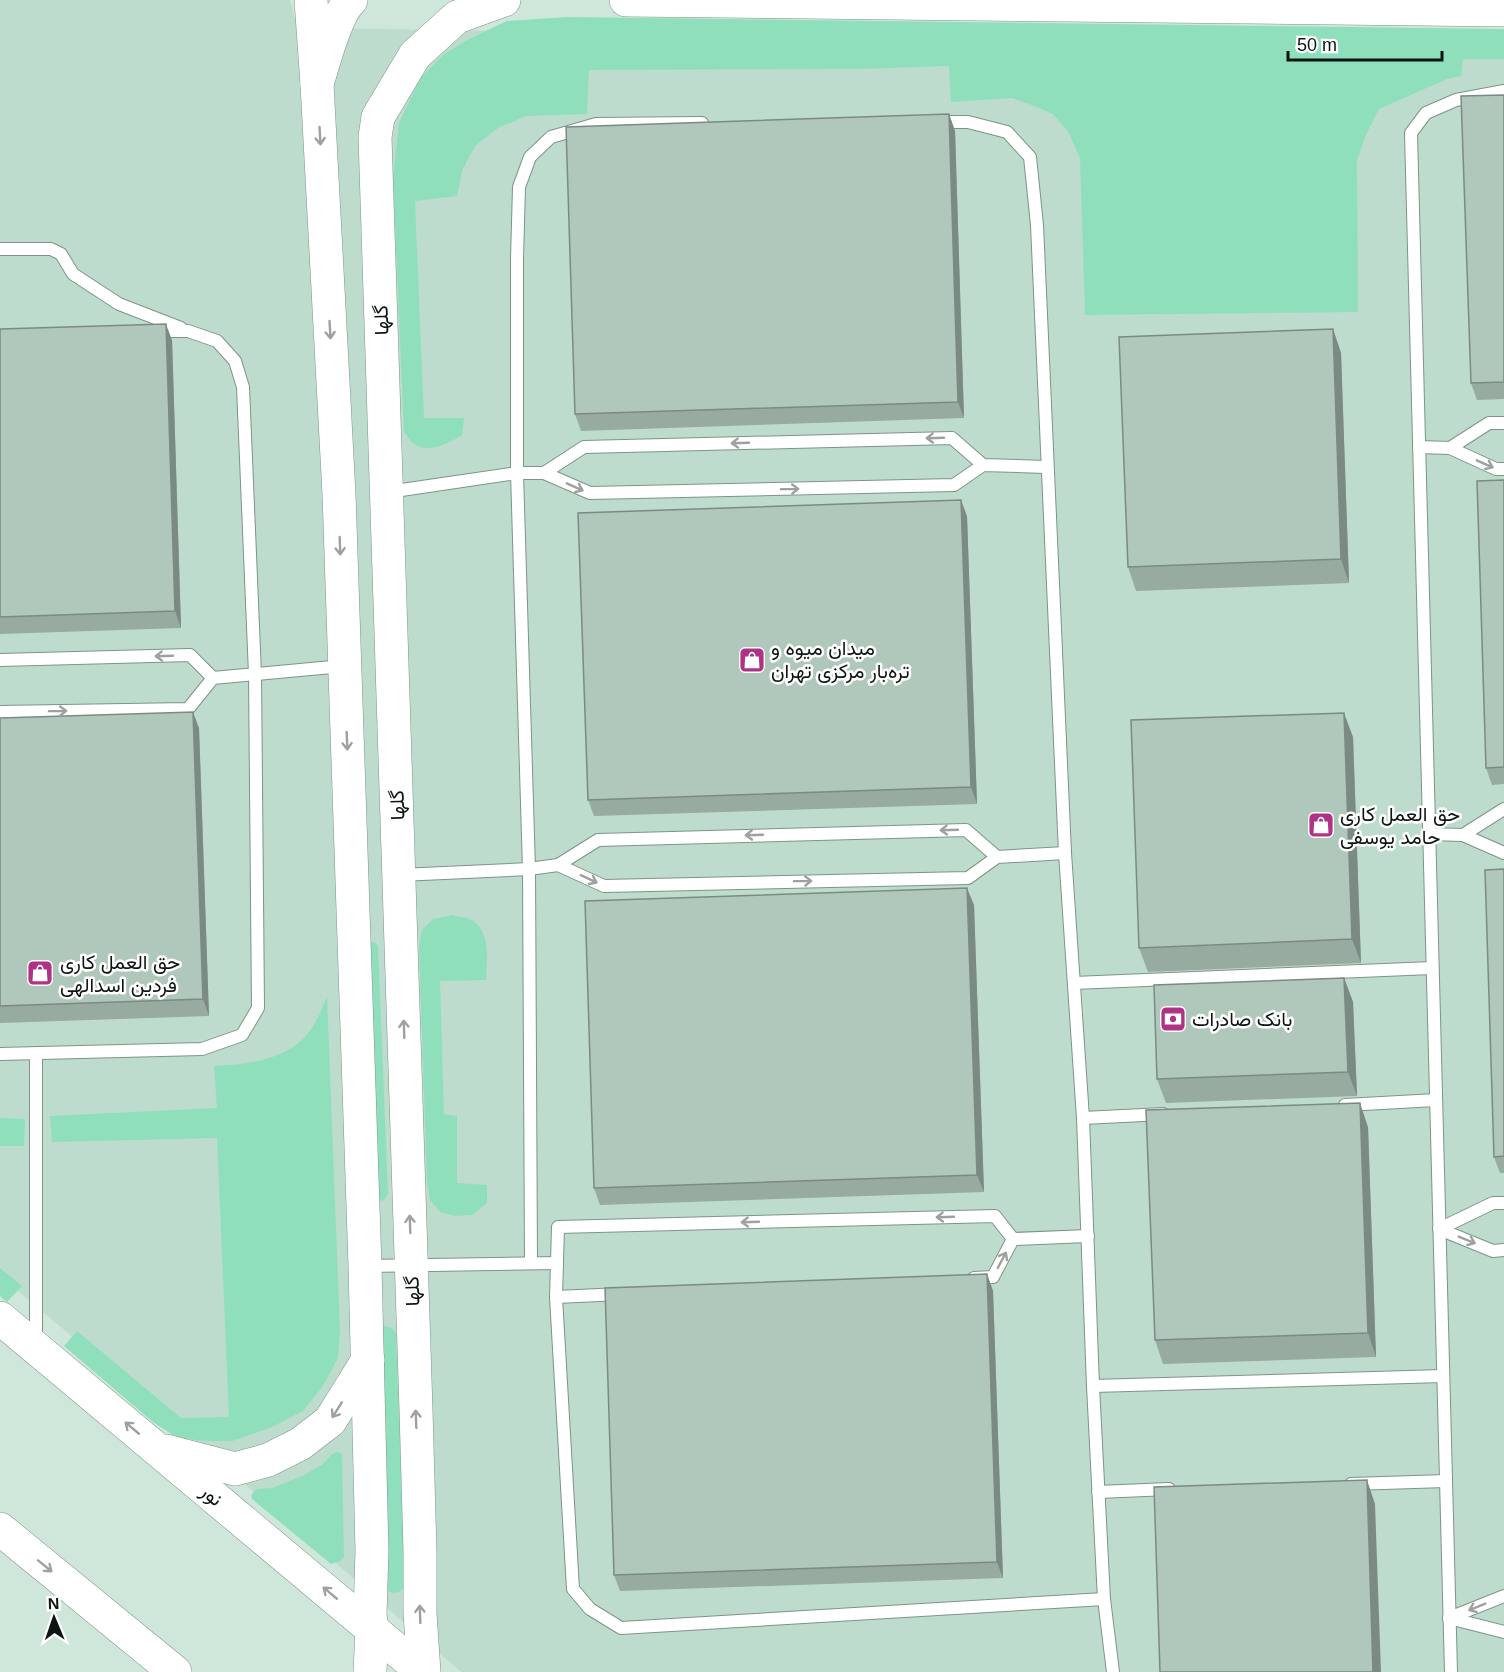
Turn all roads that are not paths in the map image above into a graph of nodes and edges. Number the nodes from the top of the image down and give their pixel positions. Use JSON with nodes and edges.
{"nodes":[{"id":1,"x":311,"y":0,"type":"edge"},
{"id":2,"x":351,"y":0,"type":"edge"},
{"id":3,"x":504,"y":0,"type":"edge"},
{"id":4,"x":626,"y":0,"type":"edge"},
{"id":5,"x":900,"y":2,"type":"edge"},
{"id":6,"x":1504,"y":10,"type":"edge"},
{"id":7,"x":317,"y":84,"type":"junction"},
{"id":8,"x":1504,"y":91,"type":"edge"},
{"id":9,"x":920,"y":122,"type":"edge"},
{"id":10,"x":716,"y":123,"type":"edge"},
{"id":11,"x":0,"y":249,"type":"edge"},
{"id":12,"x":141,"y":330,"type":"edge"},
{"id":13,"x":188,"y":331,"type":"junction"},
{"id":14,"x":1504,"y":423,"type":"edge"},
{"id":15,"x":1419,"y":447,"type":"junction"},
{"id":16,"x":1450,"y":448,"type":"junction"},
{"id":17,"x":983,"y":465,"type":"junction"},
{"id":18,"x":1046,"y":467,"type":"junction"},
{"id":19,"x":1504,"y":469,"type":"edge"},
{"id":20,"x":517,"y":473,"type":"junction"},
{"id":21,"x":544,"y":473,"type":"junction"},
{"id":22,"x":387,"y":492,"type":"junction"},
{"id":23,"x":339,"y":494,"type":"junction"},
{"id":24,"x":0,"y":660,"type":"edge"},
{"id":25,"x":344,"y":666,"type":"junction"},
{"id":26,"x":392,"y":666,"type":"junction"},
{"id":27,"x":255,"y":674,"type":"junction"},
{"id":28,"x":213,"y":678,"type":"junction"},
{"id":29,"x":0,"y":712,"type":"edge"},
{"id":30,"x":1504,"y":809,"type":"edge"},
{"id":31,"x":1429,"y":834,"type":"junction"},
{"id":32,"x":1463,"y":835,"type":"junction"},
{"id":33,"x":1065,"y":853,"type":"junction"},
{"id":34,"x":1504,"y":853,"type":"edge"},
{"id":35,"x":997,"y":857,"type":"junction"},
{"id":36,"x":558,"y":865,"type":"junction"},
{"id":37,"x":529,"y":869,"type":"junction"},
{"id":38,"x":399,"y":875,"type":"junction"},
{"id":39,"x":351,"y":876,"type":"junction"},
{"id":40,"x":1432,"y":968,"type":"junction"},
{"id":41,"x":1074,"y":983,"type":"junction"},
{"id":42,"x":36,"y":1053,"type":"junction"},
{"id":43,"x":0,"y":1054,"type":"edge"},
{"id":44,"x":1436,"y":1100,"type":"junction"},
{"id":45,"x":1330,"y":1106,"type":"edge"},
{"id":46,"x":1177,"y":1113,"type":"edge"},
{"id":47,"x":1083,"y":1118,"type":"junction"},
{"id":48,"x":1504,"y":1203,"type":"edge"},
{"id":49,"x":1439,"y":1229,"type":"junction"},
{"id":50,"x":1088,"y":1236,"type":"junction"},
{"id":51,"x":1013,"y":1239,"type":"junction"},
{"id":52,"x":1504,"y":1251,"type":"edge"},
{"id":53,"x":531,"y":1263,"type":"junction"},
{"id":54,"x":557,"y":1263,"type":"junction"},
{"id":55,"x":364,"y":1266,"type":"junction"},
{"id":56,"x":411,"y":1266,"type":"junction"},
{"id":57,"x":958,"y":1278,"type":"edge"},
{"id":58,"x":639,"y":1293,"type":"edge"},
{"id":59,"x":556,"y":1297,"type":"junction"},
{"id":60,"x":0,"y":1318,"type":"edge"},
{"id":61,"x":36,"y":1348,"type":"junction"},
{"id":62,"x":368,"y":1360,"type":"junction"},
{"id":63,"x":1443,"y":1376,"type":"junction"},
{"id":64,"x":1093,"y":1386,"type":"junction"},
{"id":65,"x":157,"y":1449,"type":"junction"},
{"id":66,"x":1446,"y":1481,"type":"junction"},
{"id":67,"x":1338,"y":1484,"type":"edge"},
{"id":68,"x":1182,"y":1489,"type":"edge"},
{"id":69,"x":1098,"y":1492,"type":"junction"},
{"id":70,"x":0,"y":1530,"type":"edge"},
{"id":71,"x":1504,"y":1596,"type":"edge"},
{"id":72,"x":1104,"y":1599,"type":"junction"},
{"id":73,"x":1449,"y":1618,"type":"junction"},
{"id":74,"x":372,"y":1629,"type":"junction"},
{"id":75,"x":1504,"y":1632,"type":"edge"},
{"id":76,"x":175,"y":1672,"type":"edge"},
{"id":77,"x":370,"y":1672,"type":"edge"},
{"id":78,"x":423,"y":1672,"type":"edge"},
{"id":79,"x":1113,"y":1672,"type":"edge"},
{"id":80,"x":1450,"y":1672,"type":"edge"}],
"edges":[{"from":1,"to":7,"type":"street"},
{"from":2,"to":7,"type":"street"},
{"from":3,"to":22,"type":"street","name":"گلها"},
{"from":4,"to":5,"type":"street"},
{"from":5,"to":6,"type":"street"},
{"from":7,"to":23,"type":"street","one_way":true},
{"from":8,"to":15,"type":"lane"},
{"from":9,"to":18,"type":"lane"},
{"from":10,"to":20,"type":"lane"},
{"from":11,"to":13,"type":"lane"},
{"from":12,"to":13,"type":"lane"},
{"from":13,"to":27,"type":"lane"},
{"from":14,"to":16,"type":"lane"},
{"from":15,"to":16,"type":"lane"},
{"from":15,"to":31,"type":"lane"},
{"from":16,"to":19,"type":"lane","one_way":true},
{"from":17,"to":18,"type":"lane"},
{"from":21,"to":17,"type":"lane","one_way":true},
{"from":17,"to":21,"type":"lane","one_way":true},
{"from":18,"to":33,"type":"lane"},
{"from":20,"to":21,"type":"lane"},
{"from":20,"to":22,"type":"lane"},
{"from":20,"to":37,"type":"lane"},
{"from":22,"to":23,"type":"street"},
{"from":22,"to":26,"type":"street","name":"گلها"},
{"from":23,"to":25,"type":"street","one_way":true},
{"from":28,"to":24,"type":"lane","one_way":true},
{"from":25,"to":26,"type":"street"},
{"from":25,"to":27,"type":"lane"},
{"from":25,"to":39,"type":"street","one_way":true},
{"from":26,"to":38,"type":"street","name":"گلها"},
{"from":27,"to":28,"type":"lane"},
{"from":27,"to":42,"type":"lane"},
{"from":29,"to":28,"type":"lane","one_way":true},
{"from":30,"to":32,"type":"lane"},
{"from":31,"to":32,"type":"lane"},
{"from":31,"to":40,"type":"lane"},
{"from":32,"to":34,"type":"lane"},
{"from":33,"to":35,"type":"lane"},
{"from":33,"to":41,"type":"lane"},
{"from":36,"to":35,"type":"lane","one_way":true},
{"from":35,"to":36,"type":"lane","one_way":true},
{"from":36,"to":37,"type":"lane"},
{"from":37,"to":38,"type":"lane"},
{"from":37,"to":53,"type":"lane"},
{"from":38,"to":39,"type":"street"},
{"from":56,"to":38,"type":"street","name":"گلها","one_way":true},
{"from":39,"to":55,"type":"street"},
{"from":40,"to":41,"type":"lane"},
{"from":40,"to":44,"type":"lane"},
{"from":41,"to":47,"type":"lane"},
{"from":42,"to":43,"type":"lane"},
{"from":42,"to":61,"type":"lane"},
{"from":44,"to":45,"type":"lane"},
{"from":44,"to":49,"type":"lane"},
{"from":46,"to":47,"type":"lane"},
{"from":47,"to":50,"type":"lane"},
{"from":48,"to":49,"type":"lane"},
{"from":49,"to":52,"type":"lane","one_way":true},
{"from":49,"to":63,"type":"lane"},
{"from":50,"to":51,"type":"lane"},
{"from":50,"to":64,"type":"lane"},
{"from":51,"to":54,"type":"lane","one_way":true},
{"from":57,"to":51,"type":"lane","one_way":true},
{"from":53,"to":54,"type":"lane"},
{"from":53,"to":56,"type":"lane"},
{"from":54,"to":59,"type":"lane"},
{"from":55,"to":56,"type":"lane"},
{"from":55,"to":62,"type":"street"},
{"from":78,"to":56,"type":"street","name":"گلها","one_way":true},
{"from":58,"to":59,"type":"lane"},
{"from":59,"to":72,"type":"lane"},
{"from":60,"to":61,"type":"street","name":"نور"},
{"from":65,"to":61,"type":"street","name":"نور","one_way":true},
{"from":62,"to":65,"type":"street","one_way":true},
{"from":62,"to":74,"type":"street"},
{"from":63,"to":64,"type":"lane"},
{"from":63,"to":66,"type":"lane"},
{"from":64,"to":69,"type":"lane"},
{"from":74,"to":65,"type":"street","name":"نور","one_way":true},
{"from":66,"to":67,"type":"lane"},
{"from":66,"to":73,"type":"lane"},
{"from":68,"to":69,"type":"lane"},
{"from":69,"to":72,"type":"lane"},
{"from":70,"to":76,"type":"street","one_way":true},
{"from":71,"to":73,"type":"lane","one_way":true},
{"from":72,"to":79,"type":"lane"},
{"from":73,"to":75,"type":"lane"},
{"from":73,"to":80,"type":"lane"},
{"from":74,"to":77,"type":"street"},
{"from":74,"to":78,"type":"street","name":"نور"}]}
